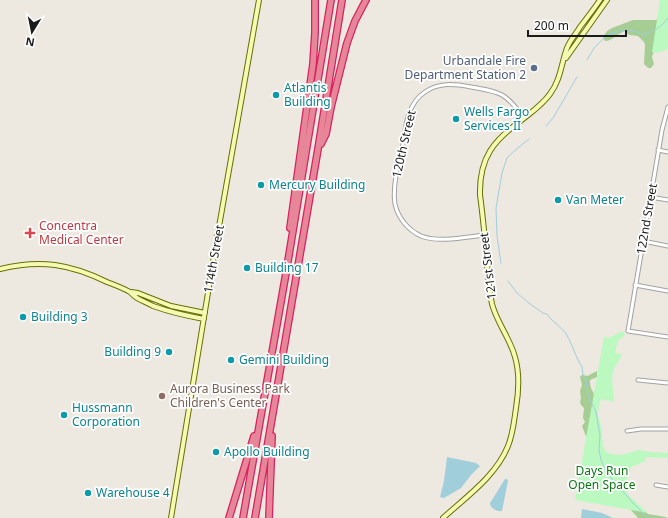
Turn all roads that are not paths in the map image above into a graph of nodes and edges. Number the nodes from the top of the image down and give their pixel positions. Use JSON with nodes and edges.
{"nodes":[{"id":1,"x":258,"y":0,"type":"edge"},
{"id":2,"x":315,"y":0,"type":"edge"},
{"id":3,"x":330,"y":0,"type":"edge"},
{"id":4,"x":342,"y":0,"type":"edge"},
{"id":5,"x":366,"y":0,"type":"edge"},
{"id":6,"x":600,"y":0,"type":"edge"},
{"id":7,"x":607,"y":0,"type":"edge"},
{"id":8,"x":563,"y":61,"type":"junction"},
{"id":9,"x":668,"y":108,"type":"edge"},
{"id":10,"x":524,"y":118,"type":"junction"},
{"id":11,"x":318,"y":149,"type":"junction"},
{"id":12,"x":658,"y":150,"type":"junction"},
{"id":13,"x":668,"y":152,"type":"edge"},
{"id":14,"x":650,"y":197,"type":"junction"},
{"id":15,"x":668,"y":200,"type":"edge"},
{"id":16,"x":484,"y":235,"type":"junction"},
{"id":17,"x":643,"y":241,"type":"junction"},
{"id":18,"x":668,"y":246,"type":"edge"},
{"id":19,"x":0,"y":269,"type":"edge"},
{"id":20,"x":286,"y":273,"type":"junction"},
{"id":21,"x":635,"y":285,"type":"junction"},
{"id":22,"x":668,"y":291,"type":"edge"},
{"id":23,"x":130,"y":292,"type":"junction"},
{"id":24,"x":205,"y":313,"type":"junction"},
{"id":25,"x":204,"y":319,"type":"junction"},
{"id":26,"x":668,"y":337,"type":"edge"},
{"id":27,"x":638,"y":380,"type":"dead end"},
{"id":28,"x":668,"y":384,"type":"edge"},
{"id":29,"x":262,"y":412,"type":"junction"},
{"id":30,"x":273,"y":413,"type":"junction"},
{"id":31,"x":668,"y":429,"type":"edge"},
{"id":32,"x":627,"y":431,"type":"dead end"},
{"id":33,"x":656,"y":485,"type":"dead end"},
{"id":34,"x":668,"y":487,"type":"edge"},
{"id":35,"x":171,"y":518,"type":"edge"},
{"id":36,"x":229,"y":518,"type":"edge"},
{"id":37,"x":243,"y":518,"type":"edge"},
{"id":38,"x":255,"y":518,"type":"edge"},
{"id":39,"x":269,"y":518,"type":"edge"},
{"id":40,"x":443,"y":518,"type":"edge"}],
"edges":[{"from":1,"to":24,"type":"street","name":"114th Street"},
{"from":2,"to":20,"type":"highway"},
{"from":3,"to":20,"type":"highway"},
{"from":4,"to":11,"type":"highway"},
{"from":5,"to":11,"type":"highway"},
{"from":6,"to":8,"type":"street","name":"121st Street"},
{"from":7,"to":8,"type":"street","name":"121st Street"},
{"from":8,"to":10,"type":"street","name":"121st Street"},
{"from":9,"to":12,"type":"street","name":"122nd Street"},
{"from":10,"to":16,"type":"street","name":"121st Street"},
{"from":10,"to":16,"type":"street","name":"120th Street"},
{"from":11,"to":30,"type":"highway"},
{"from":12,"to":13,"type":"street"},
{"from":12,"to":14,"type":"street","name":"122nd Street"},
{"from":14,"to":15,"type":"street"},
{"from":14,"to":17,"type":"street","name":"122nd Street"},
{"from":16,"to":40,"type":"street","name":"121st Street"},
{"from":17,"to":18,"type":"street"},
{"from":17,"to":21,"type":"street","name":"122nd Street"},
{"from":19,"to":23,"type":"street"},
{"from":20,"to":29,"type":"highway"},
{"from":21,"to":22,"type":"street"},
{"from":21,"to":26,"type":"street","name":"122nd Street"},
{"from":23,"to":24,"type":"street"},
{"from":23,"to":25,"type":"street"},
{"from":24,"to":25,"type":"street","name":"114th Street"},
{"from":25,"to":35,"type":"street","name":"114th Street"},
{"from":27,"to":28,"type":"street"},
{"from":29,"to":36,"type":"highway"},
{"from":29,"to":37,"type":"highway"},
{"from":30,"to":38,"type":"highway"},
{"from":30,"to":39,"type":"highway"},
{"from":31,"to":32,"type":"street"},
{"from":33,"to":34,"type":"street"}]}
